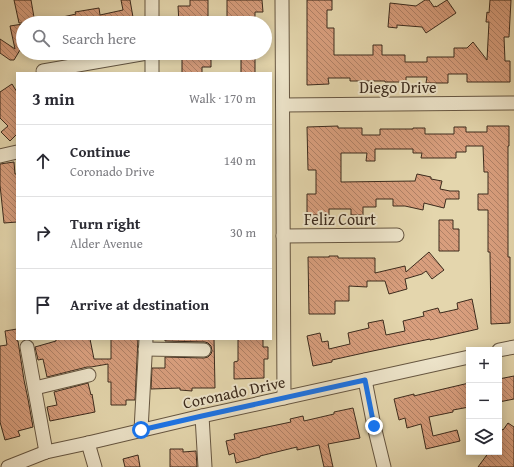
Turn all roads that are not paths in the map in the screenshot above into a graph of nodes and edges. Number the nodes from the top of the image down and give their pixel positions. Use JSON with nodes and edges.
{"nodes":[{"id":1,"x":152,"y":0,"type":"edge"},
{"id":2,"x":282,"y":0,"type":"edge"},
{"id":3,"x":152,"y":16,"type":"edge"},
{"id":4,"x":107,"y":60,"type":"edge"},
{"id":5,"x":152,"y":60,"type":"edge"},
{"id":6,"x":44,"y":71,"type":"dead end"},
{"id":7,"x":152,"y":72,"type":"edge"},
{"id":8,"x":514,"y":103,"type":"edge"},
{"id":9,"x":283,"y":105,"type":"junction"},
{"id":10,"x":16,"y":152,"type":"edge"},
{"id":11,"x":0,"y":156,"type":"edge"},
{"id":12,"x":397,"y":235,"type":"dead end"},
{"id":13,"x":283,"y":236,"type":"junction"},
{"id":14,"x":146,"y":344,"type":"edge"},
{"id":15,"x":27,"y":347,"type":"dead end"},
{"id":16,"x":514,"y":347,"type":"edge"},
{"id":17,"x":502,"y":349,"type":"edge"},
{"id":18,"x":204,"y":350,"type":"dead end"},
{"id":19,"x":466,"y":358,"type":"edge"},
{"id":20,"x":89,"y":375,"type":"dead end"},
{"id":21,"x":365,"y":380,"type":"junction"},
{"id":22,"x":35,"y":388,"type":"junction"},
{"id":23,"x":284,"y":398,"type":"junction"},
{"id":24,"x":202,"y":416,"type":"junction"},
{"id":25,"x":141,"y":430,"type":"junction"},
{"id":26,"x":88,"y":443,"type":"junction"},
{"id":27,"x":46,"y":452,"type":"junction"},
{"id":28,"x":8,"y":467,"type":"edge"},
{"id":29,"x":95,"y":467,"type":"edge"},
{"id":30,"x":204,"y":467,"type":"edge"},
{"id":31,"x":384,"y":467,"type":"edge"}],
"edges":[{"from":1,"to":3,"type":"street"},
{"from":2,"to":9,"type":"street"},
{"from":4,"to":6,"type":"street"},
{"from":5,"to":7,"type":"street"},
{"from":8,"to":9,"type":"street","name":"Diego Drive"},
{"from":9,"to":13,"type":"street"},
{"from":10,"to":11,"type":"street"},
{"from":12,"to":13,"type":"street","name":"Feliz Court"},
{"from":13,"to":23,"type":"street"},
{"from":14,"to":18,"type":"street"},
{"from":14,"to":25,"type":"street"},
{"from":15,"to":22,"type":"street"},
{"from":16,"to":17,"type":"street"},
{"from":19,"to":21,"type":"street","name":"Coronado Drive"},
{"from":20,"to":22,"type":"street"},
{"from":21,"to":23,"type":"street","name":"Coronado Drive"},
{"from":21,"to":31,"type":"street"},
{"from":22,"to":27,"type":"street"},
{"from":23,"to":24,"type":"street","name":"Coronado Drive"},
{"from":24,"to":25,"type":"street","name":"Coronado Drive"},
{"from":24,"to":30,"type":"street"},
{"from":25,"to":26,"type":"street","name":"Coronado Drive"},
{"from":26,"to":27,"type":"street","name":"Coronado Drive"},
{"from":26,"to":29,"type":"street"},
{"from":27,"to":28,"type":"street","name":"Coronado Drive"}]}
